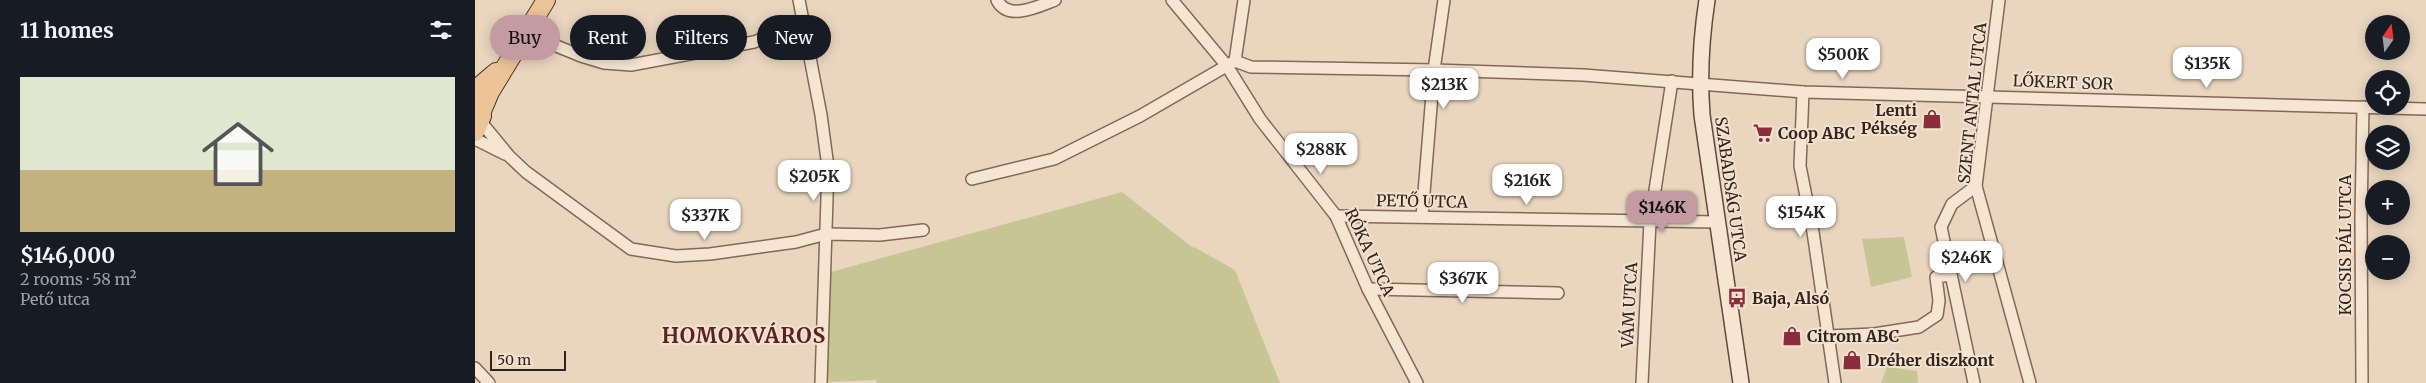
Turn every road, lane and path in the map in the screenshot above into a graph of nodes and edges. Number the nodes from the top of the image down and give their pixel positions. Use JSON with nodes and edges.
{"nodes":[{"id":1,"x":546,"y":0,"type":"edge"},
{"id":2,"x":799,"y":0,"type":"edge"},
{"id":3,"x":997,"y":0,"type":"edge"},
{"id":4,"x":1055,"y":0,"type":"edge"},
{"id":5,"x":1172,"y":0,"type":"edge"},
{"id":6,"x":1245,"y":0,"type":"edge"},
{"id":7,"x":1444,"y":0,"type":"edge"},
{"id":8,"x":1707,"y":0,"type":"edge"},
{"id":9,"x":1999,"y":0,"type":"edge"},
{"id":10,"x":538,"y":15,"type":"edge"},
{"id":11,"x":802,"y":15,"type":"edge"},
{"id":12,"x":757,"y":41,"type":"edge"},
{"id":13,"x":560,"y":47,"type":"edge"},
{"id":14,"x":810,"y":60,"type":"edge"},
{"id":15,"x":508,"y":62,"type":"joint"},
{"id":16,"x":1231,"y":64,"type":"junction"},
{"id":17,"x":1434,"y":70,"type":"junction"},
{"id":18,"x":1672,"y":81,"type":"junction"},
{"id":19,"x":1700,"y":85,"type":"junction"},
{"id":20,"x":475,"y":90,"type":"edge"},
{"id":21,"x":1803,"y":92,"type":"junction"},
{"id":22,"x":1987,"y":96,"type":"junction"},
{"id":23,"x":2363,"y":106,"type":"junction"},
{"id":24,"x":2426,"y":109,"type":"edge"},
{"id":25,"x":478,"y":116,"type":"edge"},
{"id":26,"x":475,"y":139,"type":"edge"},
{"id":27,"x":509,"y":156,"type":"junction"},
{"id":28,"x":972,"y":179,"type":"dead end"},
{"id":29,"x":1976,"y":186,"type":"junction"},
{"id":30,"x":1336,"y":216,"type":"junction"},
{"id":31,"x":1422,"y":217,"type":"junction"},
{"id":32,"x":1650,"y":222,"type":"junction"},
{"id":33,"x":1718,"y":222,"type":"junction"},
{"id":34,"x":923,"y":230,"type":"dead end"},
{"id":35,"x":826,"y":234,"type":"junction"},
{"id":36,"x":1951,"y":276,"type":"junction"},
{"id":37,"x":1368,"y":289,"type":"junction"},
{"id":38,"x":1558,"y":293,"type":"dead end"},
{"id":39,"x":1828,"y":336,"type":"junction"},
{"id":40,"x":475,"y":368,"type":"edge"},
{"id":41,"x":489,"y":383,"type":"edge"},
{"id":42,"x":821,"y":383,"type":"edge"},
{"id":43,"x":1417,"y":383,"type":"edge"},
{"id":44,"x":1642,"y":383,"type":"edge"},
{"id":45,"x":1741,"y":383,"type":"edge"},
{"id":46,"x":1835,"y":383,"type":"edge"},
{"id":47,"x":1974,"y":383,"type":"edge"},
{"id":48,"x":2030,"y":383,"type":"edge"},
{"id":49,"x":2362,"y":383,"type":"edge"}],
"edges":[{"from":1,"to":10,"type":"main road"},
{"from":2,"to":11,"type":"street"},
{"from":3,"to":4,"type":"street"},
{"from":5,"to":16,"type":"street","name":"RÓKA UTCA"},
{"from":6,"to":16,"type":"street"},
{"from":7,"to":17,"type":"street"},
{"from":8,"to":19,"type":"main road","name":"SZABADSÁG UTCA"},
{"from":9,"to":22,"type":"street","name":"SZENT ANTAL UTCA"},
{"from":12,"to":13,"type":"street"},
{"from":14,"to":35,"type":"street"},
{"from":15,"to":20,"type":"main road"},
{"from":15,"to":25,"type":"main road"},
{"from":16,"to":17,"type":"street","name":"LŐKERT SOR"},
{"from":16,"to":28,"type":"street"},
{"from":16,"to":30,"type":"street","name":"RÓKA UTCA"},
{"from":17,"to":18,"type":"street","name":"LŐKERT SOR"},
{"from":17,"to":31,"type":"street"},
{"from":18,"to":19,"type":"street","name":"LŐKERT SOR"},
{"from":18,"to":32,"type":"street","name":"VÁM UTCA"},
{"from":19,"to":21,"type":"street","name":"LŐKERT SOR"},
{"from":19,"to":33,"type":"main road","name":"SZABADSÁG UTCA"},
{"from":21,"to":22,"type":"street","name":"LŐKERT SOR"},
{"from":21,"to":39,"type":"street"},
{"from":22,"to":23,"type":"street","name":"LŐKERT SOR"},
{"from":22,"to":29,"type":"street","name":"SZENT ANTAL UTCA"},
{"from":23,"to":24,"type":"street","name":"LŐKERT SOR"},
{"from":23,"to":49,"type":"street","name":"KOCSIS PÁL UTCA"},
{"from":25,"to":27,"type":"street"},
{"from":26,"to":27,"type":"street"},
{"from":27,"to":35,"type":"street"},
{"from":29,"to":36,"type":"street"},
{"from":29,"to":48,"type":"street","name":"SZENT ANTAL UTCA"},
{"from":30,"to":31,"type":"street","name":"PETŐ UTCA"},
{"from":30,"to":37,"type":"street","name":"RÓKA UTCA"},
{"from":31,"to":32,"type":"street","name":"PETŐ UTCA"},
{"from":32,"to":33,"type":"street","name":"PETŐ UTCA"},
{"from":32,"to":44,"type":"street","name":"VÁM UTCA"},
{"from":33,"to":45,"type":"main road","name":"SZABADSÁG UTCA"},
{"from":34,"to":35,"type":"street"},
{"from":35,"to":42,"type":"street"},
{"from":36,"to":39,"type":"street"},
{"from":36,"to":47,"type":"street"},
{"from":37,"to":38,"type":"street"},
{"from":37,"to":43,"type":"street","name":"RÓKA UTCA"},
{"from":39,"to":46,"type":"street"},
{"from":40,"to":41,"type":"street"}]}
